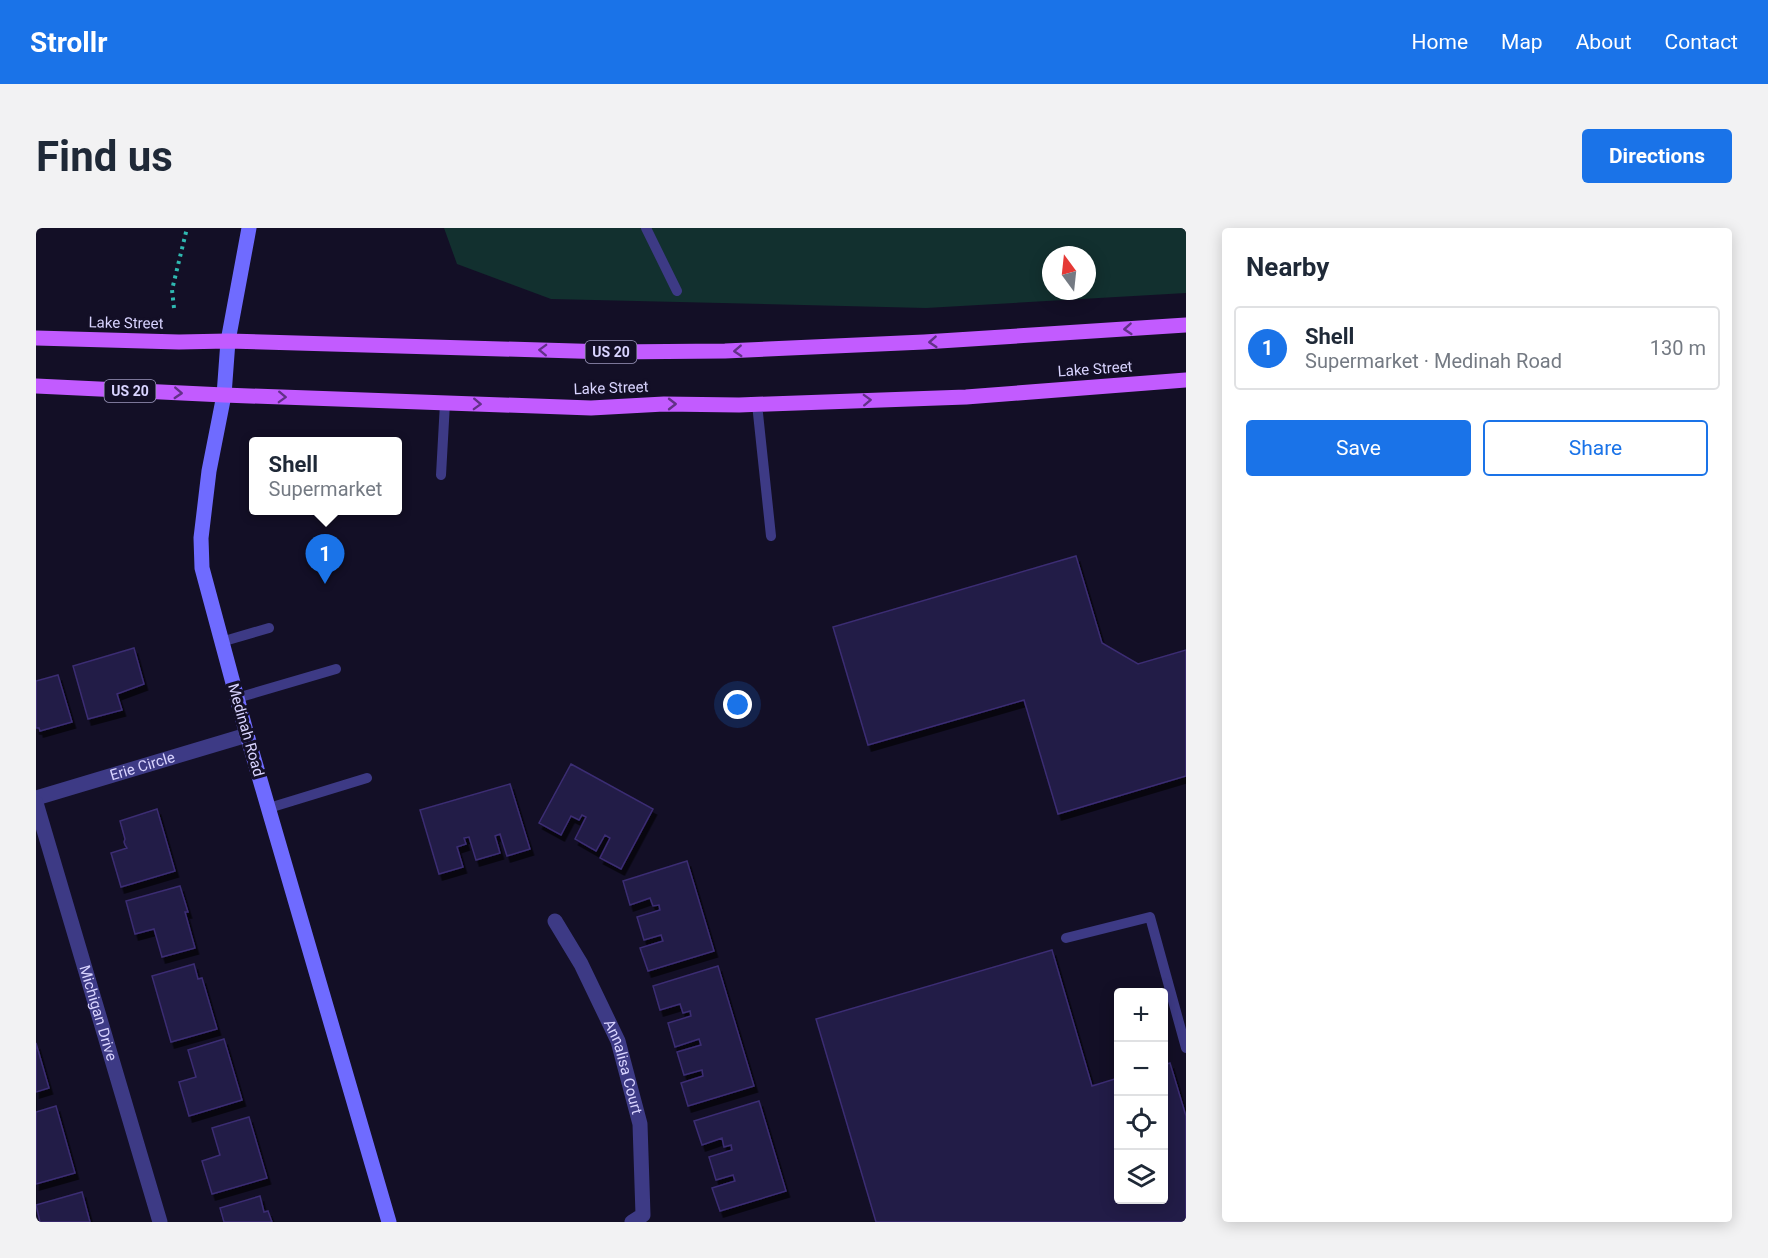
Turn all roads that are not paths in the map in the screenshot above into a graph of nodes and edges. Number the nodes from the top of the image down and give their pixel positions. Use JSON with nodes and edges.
{"nodes":[{"id":1,"x":249,"y":228,"type":"edge"},
{"id":2,"x":646,"y":228,"type":"edge"},
{"id":3,"x":676,"y":291,"type":"dead end"},
{"id":4,"x":1186,"y":325,"type":"edge"},
{"id":5,"x":36,"y":338,"type":"edge"},
{"id":6,"x":228,"y":341,"type":"junction"},
{"id":7,"x":1186,"y":380,"type":"edge"},
{"id":8,"x":36,"y":386,"type":"edge"},
{"id":9,"x":224,"y":395,"type":"junction"},
{"id":10,"x":445,"y":403,"type":"junction"},
{"id":11,"x":757,"y":404,"type":"junction"},
{"id":12,"x":441,"y":475,"type":"dead end"},
{"id":13,"x":771,"y":536,"type":"dead end"},
{"id":14,"x":269,"y":628,"type":"dead end"},
{"id":15,"x":221,"y":642,"type":"junction"},
{"id":16,"x":336,"y":669,"type":"dead end"},
{"id":17,"x":237,"y":698,"type":"junction"},
{"id":18,"x":247,"y":735,"type":"junction"},
{"id":19,"x":367,"y":778,"type":"dead end"},
{"id":20,"x":36,"y":798,"type":"edge"},
{"id":21,"x":36,"y":803,"type":"edge"},
{"id":22,"x":269,"y":808,"type":"junction"},
{"id":23,"x":555,"y":921,"type":"dead end"},
{"id":24,"x":1066,"y":939,"type":"dead end"},
{"id":25,"x":1186,"y":1048,"type":"edge"},
{"id":26,"x":160,"y":1222,"type":"edge"},
{"id":27,"x":389,"y":1222,"type":"edge"},
{"id":28,"x":632,"y":1222,"type":"edge"}],
"edges":[{"from":1,"to":6,"type":"street","name":"Medinah Road"},
{"from":2,"to":3,"type":"lane"},
{"from":4,"to":6,"type":"main road","name":"Lake Street","number":"US 20","one_way":true},
{"from":5,"to":6,"type":"main road","name":"Lake Street","number":"US 20"},
{"from":6,"to":9,"type":"street","name":"Medinah Road"},
{"from":11,"to":7,"type":"main road","name":"Lake Street","number":"US 20","one_way":true},
{"from":8,"to":9,"type":"main road","name":"Lake Street","number":"US 20","one_way":true},
{"from":9,"to":10,"type":"main road","name":"Lake Street","number":"US 20","one_way":true},
{"from":9,"to":15,"type":"street","name":"Medinah Road"},
{"from":10,"to":11,"type":"main road","name":"Lake Street","number":"US 20","one_way":true},
{"from":10,"to":12,"type":"lane"},
{"from":11,"to":13,"type":"lane"},
{"from":14,"to":15,"type":"lane"},
{"from":15,"to":17,"type":"street","name":"Medinah Road"},
{"from":16,"to":17,"type":"lane"},
{"from":17,"to":18,"type":"street","name":"Medinah Road"},
{"from":18,"to":20,"type":"street","name":"Erie Circle"},
{"from":18,"to":22,"type":"street","name":"Medinah Road"},
{"from":19,"to":22,"type":"lane"},
{"from":21,"to":26,"type":"street","name":"Michigan Drive"},
{"from":22,"to":27,"type":"street","name":"Medinah Road"},
{"from":23,"to":28,"type":"street","name":"Annalisa Court"},
{"from":24,"to":25,"type":"lane"}]}
